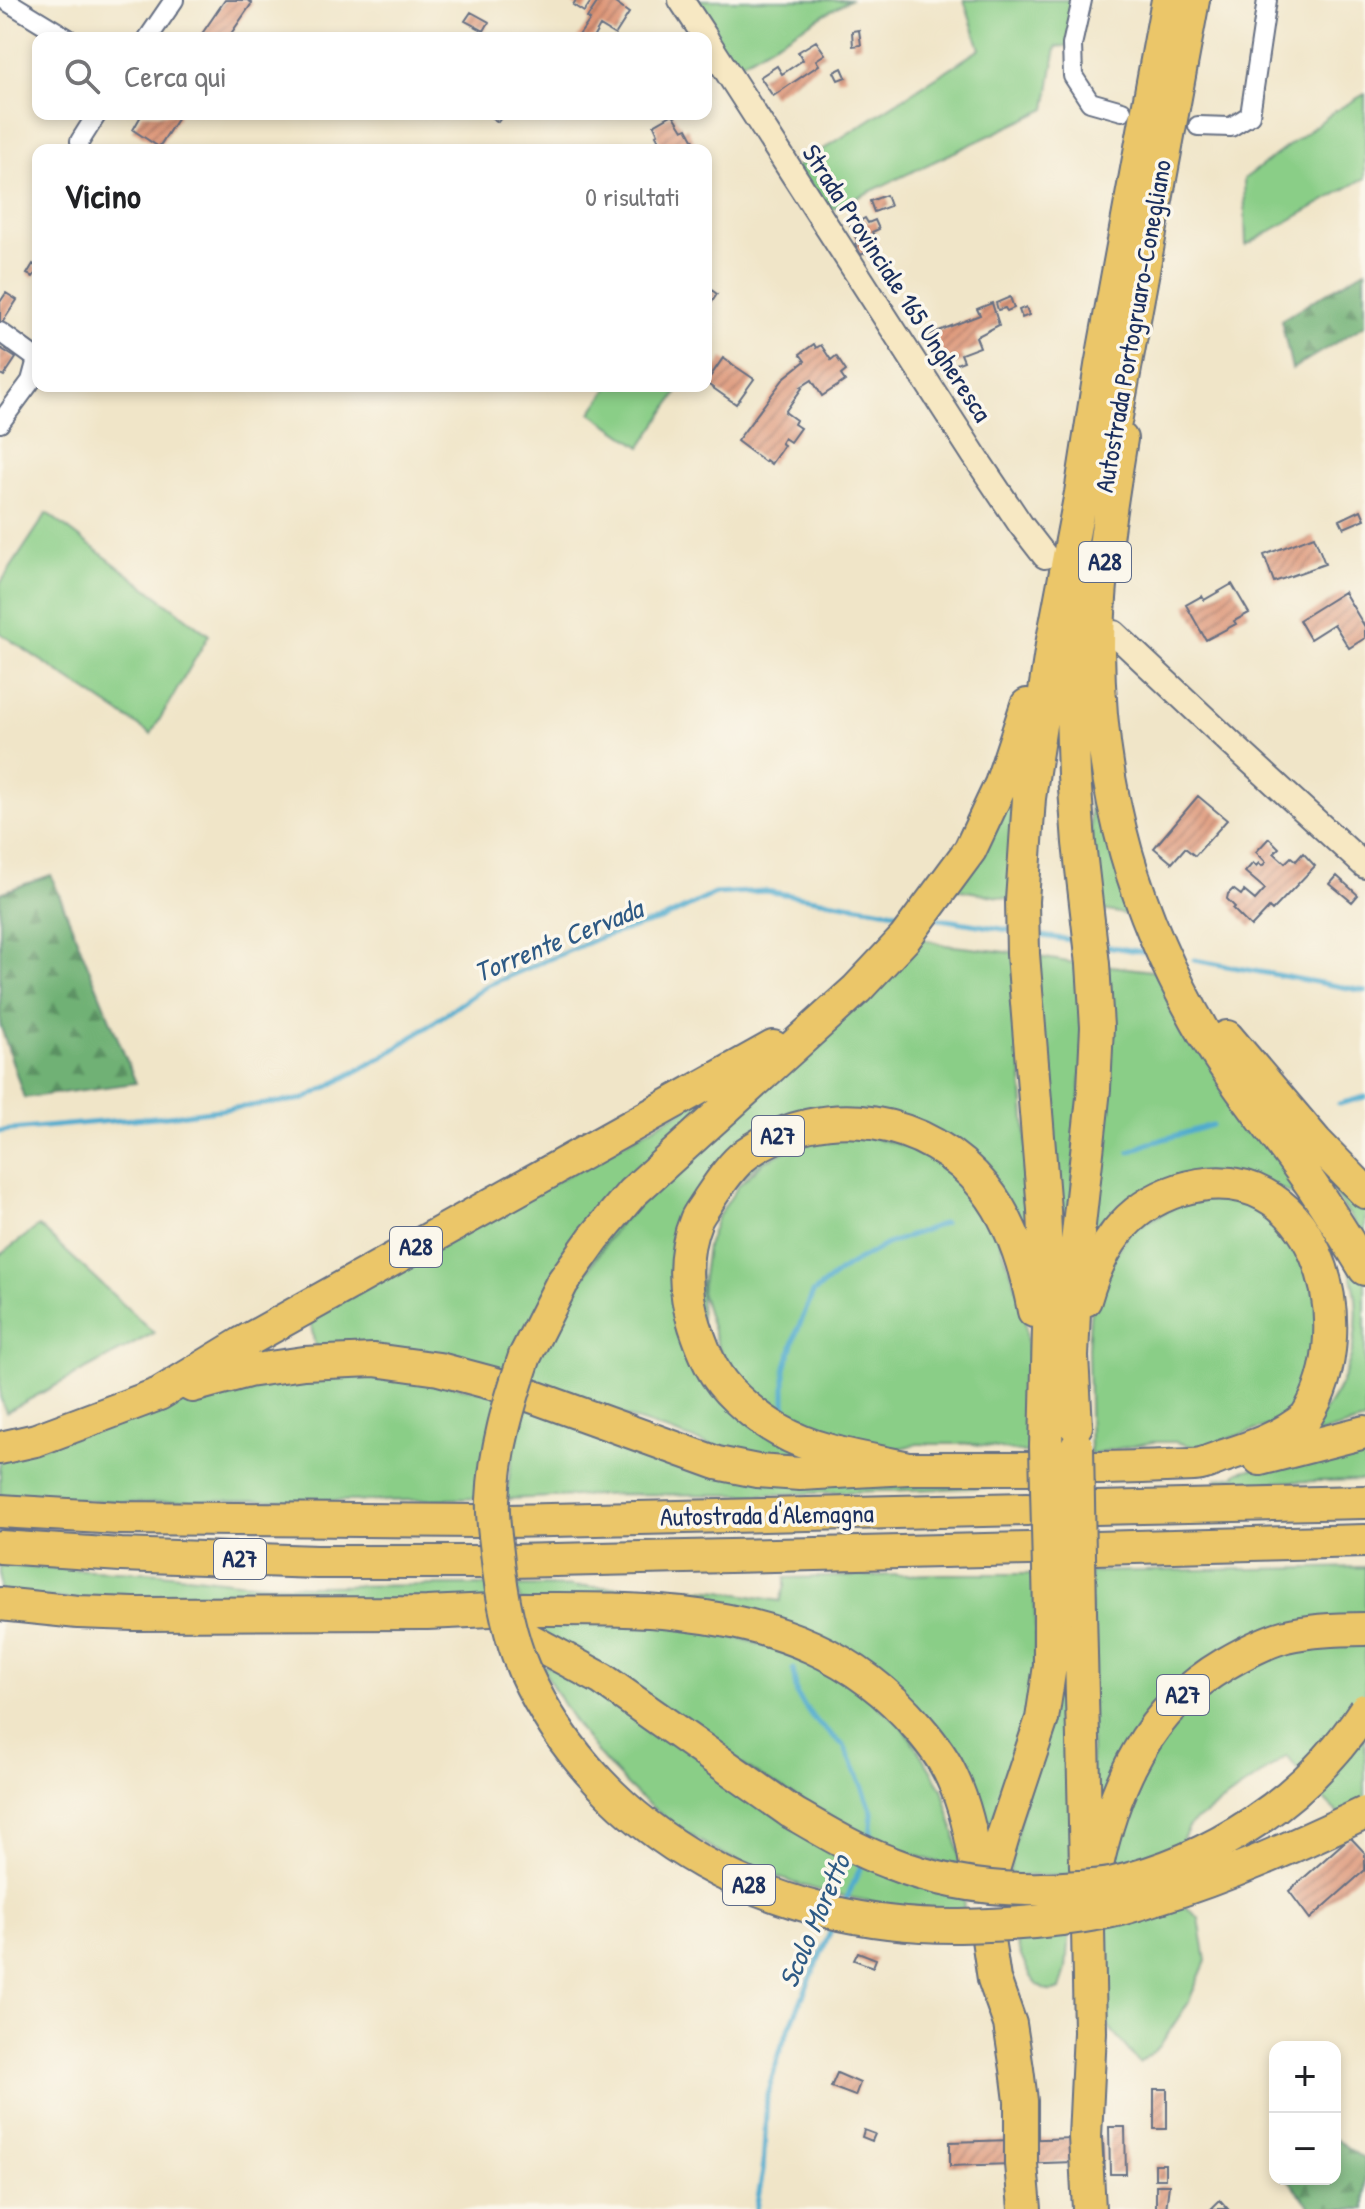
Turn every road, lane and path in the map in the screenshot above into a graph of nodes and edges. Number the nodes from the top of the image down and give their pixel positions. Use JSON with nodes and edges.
{"nodes":[{"id":1,"x":5,"y":0,"type":"edge"},
{"id":2,"x":174,"y":0,"type":"edge"},
{"id":3,"x":681,"y":0,"type":"edge"},
{"id":4,"x":1082,"y":0,"type":"edge"},
{"id":5,"x":1168,"y":0,"type":"edge"},
{"id":6,"x":1193,"y":0,"type":"edge"},
{"id":7,"x":1267,"y":0,"type":"edge"},
{"id":8,"x":57,"y":32,"type":"edge"},
{"id":9,"x":152,"y":32,"type":"edge"},
{"id":10,"x":702,"y":32,"type":"edge"},
{"id":11,"x":712,"y":47,"type":"edge"},
{"id":12,"x":1122,"y":111,"type":"dead end"},
{"id":13,"x":93,"y":120,"type":"edge"},
{"id":14,"x":1198,"y":126,"type":"dead end"},
{"id":15,"x":80,"y":141,"type":"dead end"},
{"id":16,"x":1155,"y":203,"type":"junction"},
{"id":17,"x":0,"y":332,"type":"edge"},
{"id":18,"x":32,"y":355,"type":"edge"},
{"id":19,"x":1101,"y":366,"type":"junction"},
{"id":20,"x":32,"y":377,"type":"edge"},
{"id":21,"x":0,"y":423,"type":"edge"},
{"id":22,"x":1045,"y":556,"type":"dead end"},
{"id":23,"x":1114,"y":633,"type":"dead end"},
{"id":24,"x":1365,"y":866,"type":"edge"},
{"id":25,"x":1180,"y":980,"type":"junction"},
{"id":26,"x":822,"y":1021,"type":"junction"},
{"id":27,"x":1365,"y":1192,"type":"edge"},
{"id":28,"x":1365,"y":1269,"type":"edge"},
{"id":29,"x":159,"y":1394,"type":"junction"},
{"id":30,"x":1365,"y":1432,"type":"edge"},
{"id":31,"x":0,"y":1448,"type":"edge"},
{"id":32,"x":1064,"y":1451,"type":"junction"},
{"id":33,"x":1201,"y":1464,"type":"junction"},
{"id":34,"x":908,"y":1468,"type":"junction"},
{"id":35,"x":1365,"y":1502,"type":"edge"},
{"id":36,"x":1096,"y":1508,"type":"dead end"},
{"id":37,"x":1027,"y":1509,"type":"dead end"},
{"id":38,"x":0,"y":1511,"type":"edge"},
{"id":39,"x":1365,"y":1541,"type":"edge"},
{"id":40,"x":0,"y":1547,"type":"edge"},
{"id":41,"x":1095,"y":1548,"type":"dead end"},
{"id":42,"x":1029,"y":1549,"type":"dead end"},
{"id":43,"x":0,"y":1604,"type":"edge"},
{"id":44,"x":1065,"y":1611,"type":"junction"},
{"id":45,"x":511,"y":1623,"type":"junction"},
{"id":46,"x":1365,"y":1629,"type":"edge"},
{"id":47,"x":1365,"y":1710,"type":"edge"},
{"id":48,"x":1365,"y":1813,"type":"edge"},
{"id":49,"x":984,"y":1900,"type":"junction"},
{"id":50,"x":1088,"y":1929,"type":"dead end"},
{"id":51,"x":1025,"y":2209,"type":"edge"},
{"id":52,"x":1089,"y":2209,"type":"edge"}],
"edges":[{"from":1,"to":8,"type":"street"},
{"from":2,"to":9,"type":"street"},
{"from":3,"to":10,"type":"main road","name":"Strada Provinciale 165 Ungheresca"},
{"from":4,"to":12,"type":"street"},
{"from":5,"to":19,"type":"highway","name":"Autostrada Portogruaro-Conegliano","number":"A28"},
{"from":6,"to":16,"type":"highway","name":"Autostrada Portogruaro-Conegliano","number":"A28"},
{"from":7,"to":14,"type":"street"},
{"from":11,"to":22,"type":"main road","name":"Strada Provinciale 165 Ungheresca"},
{"from":13,"to":15,"type":"street"},
{"from":16,"to":25,"type":"highway","number":"A28"},
{"from":16,"to":32,"type":"highway","name":"Autostrada Portogruaro-Conegliano","number":"A28"},
{"from":17,"to":18,"type":"street"},
{"from":19,"to":26,"type":"highway","number":"A28"},
{"from":19,"to":32,"type":"highway","number":"A28"},
{"from":20,"to":21,"type":"street"},
{"from":23,"to":24,"type":"main road"},
{"from":25,"to":27,"type":"highway","number":"A28"},
{"from":25,"to":28,"type":"highway","number":"A28"},
{"from":26,"to":29,"type":"highway","number":"A28"},
{"from":26,"to":48,"type":"highway","number":"A28","bridge":true},
{"from":29,"to":31,"type":"highway","number":"A28"},
{"from":29,"to":34,"type":"highway","number":"A27"},
{"from":30,"to":33,"type":"highway","number":"A27"},
{"from":32,"to":33,"type":"highway","number":"A27"},
{"from":32,"to":33,"type":"highway","number":"A27"},
{"from":32,"to":34,"type":"highway","number":"A27"},
{"from":32,"to":34,"type":"highway","number":"A27"},
{"from":32,"to":44,"type":"highway","bridge":true},
{"from":35,"to":36,"type":"highway"},
{"from":37,"to":38,"type":"highway","name":"Autostrada d'Alemagna","number":"A27"},
{"from":39,"to":41,"type":"highway"},
{"from":40,"to":42,"type":"highway","name":"Autostrada d'Alemagna","number":"A27"},
{"from":43,"to":45,"type":"highway","number":"A27"},
{"from":44,"to":46,"type":"highway","number":"A27"},
{"from":44,"to":49,"type":"highway"},
{"from":45,"to":47,"type":"highway","bridge":true},
{"from":45,"to":49,"type":"highway","number":"A27"},
{"from":49,"to":51,"type":"highway"},
{"from":50,"to":52,"type":"highway"}]}
